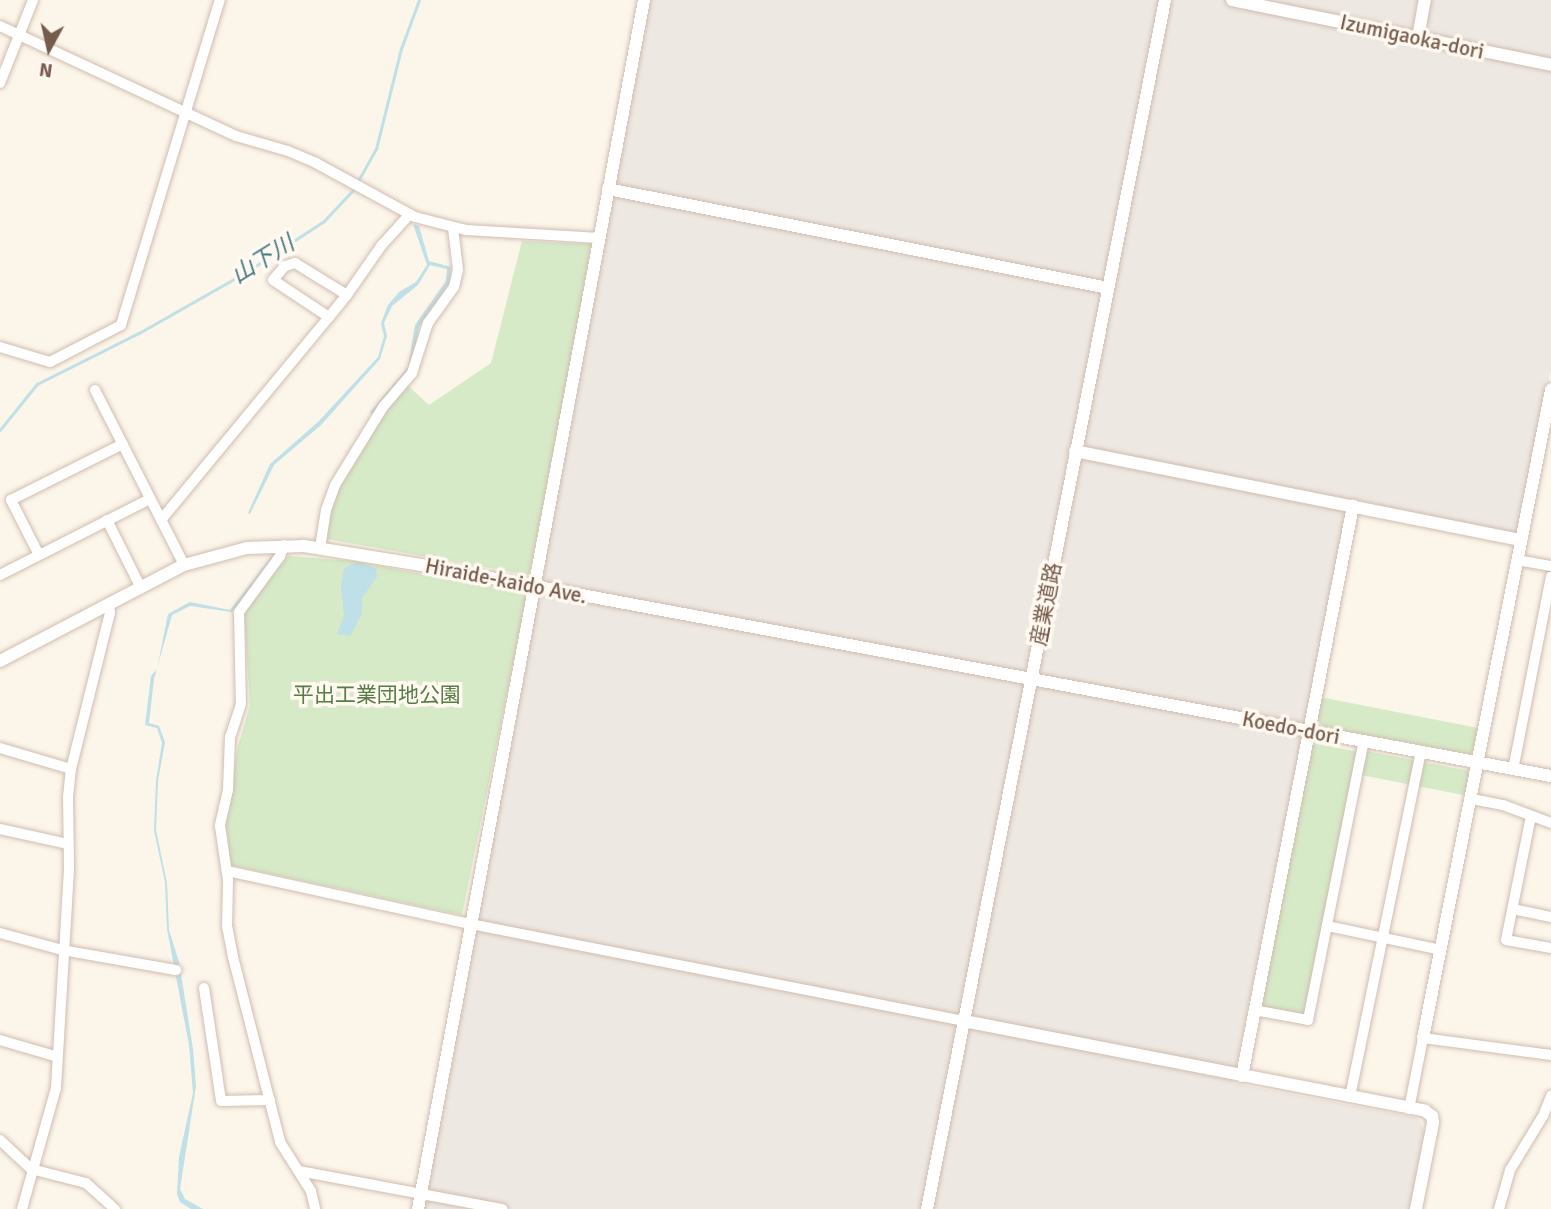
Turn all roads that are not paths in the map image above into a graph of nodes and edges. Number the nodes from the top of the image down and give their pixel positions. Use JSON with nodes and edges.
{"nodes":[{"id":1,"x":33,"y":0,"type":"edge"},
{"id":2,"x":220,"y":0,"type":"edge"},
{"id":3,"x":644,"y":0,"type":"edge"},
{"id":4,"x":1166,"y":0,"type":"edge"},
{"id":5,"x":1232,"y":0,"type":"edge"},
{"id":6,"x":1425,"y":0,"type":"edge"},
{"id":7,"x":0,"y":26,"type":"edge"},
{"id":8,"x":20,"y":37,"type":"junction"},
{"id":9,"x":1418,"y":38,"type":"junction"},
{"id":10,"x":1551,"y":65,"type":"edge"},
{"id":11,"x":0,"y":83,"type":"edge"},
{"id":12,"x":185,"y":113,"type":"junction"},
{"id":13,"x":608,"y":189,"type":"junction"},
{"id":14,"x":410,"y":214,"type":"junction"},
{"id":15,"x":453,"y":228,"type":"junction"},
{"id":16,"x":600,"y":238,"type":"junction"},
{"id":17,"x":1108,"y":288,"type":"junction"},
{"id":18,"x":347,"y":295,"type":"junction"},
{"id":19,"x":329,"y":317,"type":"junction"},
{"id":20,"x":0,"y":347,"type":"edge"},
{"id":21,"x":96,"y":390,"type":"dead end"},
{"id":22,"x":1551,"y":390,"type":"edge"},
{"id":23,"x":1546,"y":442,"type":"edge"},
{"id":24,"x":123,"y":444,"type":"junction"},
{"id":25,"x":1075,"y":451,"type":"junction"},
{"id":26,"x":150,"y":499,"type":"junction"},
{"id":27,"x":1353,"y":506,"type":"junction"},
{"id":28,"x":107,"y":520,"type":"junction"},
{"id":29,"x":161,"y":520,"type":"junction"},
{"id":30,"x":1521,"y":540,"type":"junction"},
{"id":31,"x":284,"y":545,"type":"junction"},
{"id":32,"x":320,"y":548,"type":"junction"},
{"id":33,"x":39,"y":555,"type":"junction"},
{"id":34,"x":1517,"y":560,"type":"junction"},
{"id":35,"x":184,"y":565,"type":"junction"},
{"id":36,"x":1551,"y":566,"type":"edge"},
{"id":37,"x":0,"y":575,"type":"edge"},
{"id":38,"x":1551,"y":577,"type":"edge"},
{"id":39,"x":140,"y":586,"type":"junction"},
{"id":40,"x":533,"y":586,"type":"junction"},
{"id":41,"x":109,"y":603,"type":"junction"},
{"id":42,"x":0,"y":662,"type":"edge"},
{"id":43,"x":1031,"y":679,"type":"junction"},
{"id":44,"x":1308,"y":731,"type":"junction"},
{"id":45,"x":1364,"y":741,"type":"junction"},
{"id":46,"x":0,"y":748,"type":"edge"},
{"id":47,"x":1421,"y":752,"type":"junction"},
{"id":48,"x":1479,"y":763,"type":"junction"},
{"id":49,"x":71,"y":769,"type":"junction"},
{"id":50,"x":1513,"y":769,"type":"junction"},
{"id":51,"x":1551,"y":776,"type":"edge"},
{"id":52,"x":1472,"y":799,"type":"junction"},
{"id":53,"x":1531,"y":816,"type":"junction"},
{"id":54,"x":1551,"y":823,"type":"edge"},
{"id":55,"x":0,"y":829,"type":"edge"},
{"id":56,"x":68,"y":844,"type":"junction"},
{"id":57,"x":227,"y":871,"type":"junction"},
{"id":58,"x":1513,"y":909,"type":"junction"},
{"id":59,"x":1551,"y":917,"type":"edge"},
{"id":60,"x":471,"y":923,"type":"junction"},
{"id":61,"x":1327,"y":926,"type":"junction"},
{"id":62,"x":0,"y":933,"type":"edge"},
{"id":63,"x":1383,"y":937,"type":"junction"},
{"id":64,"x":1551,"y":948,"type":"edge"},
{"id":65,"x":62,"y":950,"type":"junction"},
{"id":66,"x":1441,"y":950,"type":"junction"},
{"id":67,"x":176,"y":970,"type":"dead end"},
{"id":68,"x":204,"y":988,"type":"dead end"},
{"id":69,"x":1254,"y":1010,"type":"junction"},
{"id":70,"x":964,"y":1021,"type":"junction"},
{"id":71,"x":1423,"y":1038,"type":"junction"},
{"id":72,"x":0,"y":1040,"type":"edge"},
{"id":73,"x":1551,"y":1055,"type":"edge"},
{"id":74,"x":58,"y":1057,"type":"junction"},
{"id":75,"x":1242,"y":1076,"type":"junction"},
{"id":76,"x":1551,"y":1096,"type":"edge"},
{"id":77,"x":1350,"y":1097,"type":"junction"},
{"id":78,"x":270,"y":1100,"type":"junction"},
{"id":79,"x":1409,"y":1109,"type":"junction"},
{"id":80,"x":0,"y":1140,"type":"edge"},
{"id":81,"x":31,"y":1169,"type":"junction"},
{"id":82,"x":299,"y":1171,"type":"junction"},
{"id":83,"x":421,"y":1193,"type":"junction"},
{"id":84,"x":22,"y":1209,"type":"edge"},
{"id":85,"x":115,"y":1209,"type":"edge"},
{"id":86,"x":315,"y":1209,"type":"edge"},
{"id":87,"x":418,"y":1209,"type":"edge"},
{"id":88,"x":502,"y":1209,"type":"edge"},
{"id":89,"x":927,"y":1209,"type":"edge"},
{"id":90,"x":1416,"y":1209,"type":"edge"},
{"id":91,"x":1499,"y":1209,"type":"edge"}],
"edges":[{"from":1,"to":8,"type":"street"},
{"from":2,"to":12,"type":"street"},
{"from":3,"to":13,"type":"street"},
{"from":4,"to":17,"type":"street","name":"産業道路"},
{"from":5,"to":9,"type":"street","name":"Izumigaoka-dori"},
{"from":6,"to":9,"type":"street"},
{"from":7,"to":8,"type":"street"},
{"from":8,"to":11,"type":"street"},
{"from":8,"to":12,"type":"street"},
{"from":9,"to":10,"type":"street","name":"Izumigaoka-dori"},
{"from":12,"to":14,"type":"street"},
{"from":12,"to":20,"type":"street"},
{"from":13,"to":16,"type":"street"},
{"from":13,"to":17,"type":"street"},
{"from":14,"to":15,"type":"street"},
{"from":14,"to":18,"type":"street"},
{"from":15,"to":16,"type":"street"},
{"from":15,"to":32,"type":"street"},
{"from":16,"to":40,"type":"street"},
{"from":17,"to":25,"type":"street","name":"産業道路"},
{"from":18,"to":19,"type":"street"},
{"from":18,"to":19,"type":"street"},
{"from":19,"to":29,"type":"street"},
{"from":21,"to":24,"type":"street"},
{"from":22,"to":23,"type":"street"},
{"from":23,"to":30,"type":"street"},
{"from":24,"to":26,"type":"street"},
{"from":24,"to":33,"type":"street"},
{"from":25,"to":27,"type":"street"},
{"from":25,"to":43,"type":"street","name":"産業道路"},
{"from":26,"to":28,"type":"street"},
{"from":26,"to":29,"type":"street"},
{"from":27,"to":30,"type":"street"},
{"from":27,"to":44,"type":"street"},
{"from":28,"to":33,"type":"street"},
{"from":28,"to":39,"type":"street"},
{"from":29,"to":35,"type":"street"},
{"from":30,"to":34,"type":"street"},
{"from":31,"to":32,"type":"street","name":"Hiraide-kaido Ave."},
{"from":31,"to":35,"type":"street","name":"Hiraide-kaido Ave."},
{"from":31,"to":57,"type":"street"},
{"from":32,"to":40,"type":"street","name":"Hiraide-kaido Ave."},
{"from":33,"to":37,"type":"street"},
{"from":34,"to":36,"type":"street"},
{"from":34,"to":48,"type":"street"},
{"from":35,"to":39,"type":"street","name":"Hiraide-kaido Ave."},
{"from":38,"to":50,"type":"street"},
{"from":39,"to":41,"type":"street","name":"Hiraide-kaido Ave."},
{"from":40,"to":43,"type":"street","name":"Hiraide-kaido Ave."},
{"from":40,"to":60,"type":"street"},
{"from":41,"to":42,"type":"street","name":"Hiraide-kaido Ave."},
{"from":41,"to":49,"type":"street"},
{"from":43,"to":44,"type":"street","name":"Koedo-dori"},
{"from":43,"to":70,"type":"street","name":"産業道路"},
{"from":44,"to":45,"type":"street","name":"Koedo-dori"},
{"from":44,"to":69,"type":"street"},
{"from":45,"to":47,"type":"street","name":"Koedo-dori"},
{"from":45,"to":61,"type":"street"},
{"from":46,"to":49,"type":"street"},
{"from":47,"to":48,"type":"street","name":"Koedo-dori"},
{"from":47,"to":63,"type":"street"},
{"from":48,"to":50,"type":"street","name":"Koedo-dori"},
{"from":48,"to":52,"type":"street"},
{"from":49,"to":56,"type":"street"},
{"from":50,"to":51,"type":"street","name":"Koedo-dori"},
{"from":52,"to":53,"type":"street"},
{"from":52,"to":66,"type":"street"},
{"from":53,"to":54,"type":"street"},
{"from":53,"to":58,"type":"street"},
{"from":55,"to":56,"type":"street"},
{"from":56,"to":65,"type":"street"},
{"from":57,"to":60,"type":"street"},
{"from":57,"to":78,"type":"street"},
{"from":58,"to":59,"type":"street"},
{"from":58,"to":64,"type":"street"},
{"from":60,"to":70,"type":"street"},
{"from":60,"to":83,"type":"street"},
{"from":61,"to":63,"type":"street"},
{"from":61,"to":69,"type":"street"},
{"from":62,"to":65,"type":"street"},
{"from":63,"to":66,"type":"street"},
{"from":63,"to":77,"type":"street"},
{"from":65,"to":67,"type":"street"},
{"from":65,"to":74,"type":"street"},
{"from":66,"to":71,"type":"street"},
{"from":68,"to":78,"type":"street"},
{"from":69,"to":75,"type":"street"},
{"from":70,"to":75,"type":"street"},
{"from":70,"to":89,"type":"street","name":"産業道路"},
{"from":71,"to":73,"type":"street"},
{"from":71,"to":79,"type":"street"},
{"from":72,"to":74,"type":"street"},
{"from":74,"to":81,"type":"street"},
{"from":75,"to":77,"type":"street"},
{"from":76,"to":91,"type":"street"},
{"from":77,"to":79,"type":"street"},
{"from":78,"to":82,"type":"street"},
{"from":79,"to":90,"type":"street"},
{"from":80,"to":81,"type":"street"},
{"from":81,"to":84,"type":"street"},
{"from":81,"to":85,"type":"street"},
{"from":82,"to":83,"type":"street"},
{"from":82,"to":86,"type":"street"},
{"from":83,"to":87,"type":"street"},
{"from":83,"to":88,"type":"street"}]}
